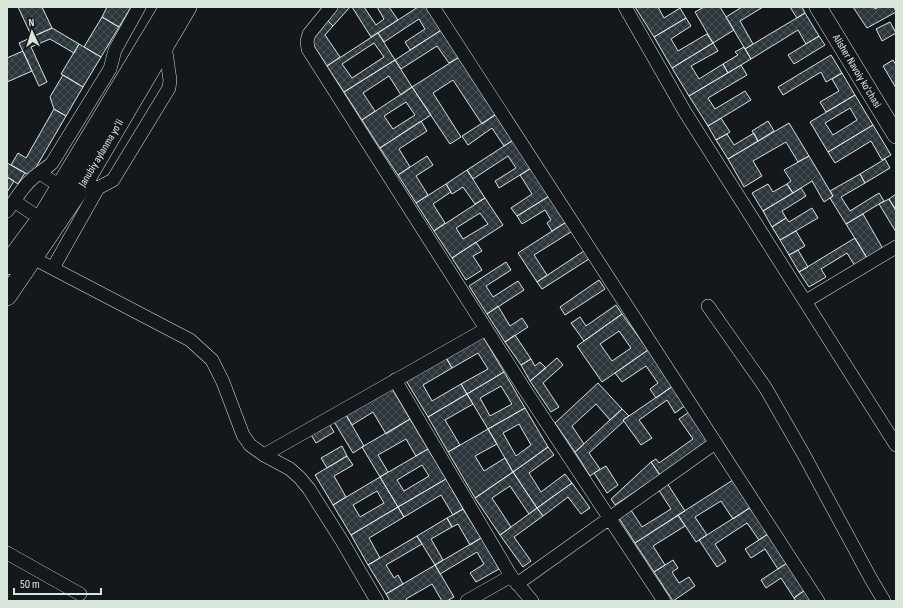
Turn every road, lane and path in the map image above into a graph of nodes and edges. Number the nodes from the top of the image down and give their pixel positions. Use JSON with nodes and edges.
{"nodes":[{"id":1,"x":140,"y":7,"type":"edge"},
{"id":2,"x":169,"y":7,"type":"edge"},
{"id":3,"x":187,"y":7,"type":"edge"},
{"id":4,"x":331,"y":7,"type":"edge"},
{"id":5,"x":433,"y":7,"type":"edge"},
{"id":6,"x":625,"y":7,"type":"edge"},
{"id":7,"x":818,"y":7,"type":"edge"},
{"id":8,"x":165,"y":45,"type":"junction"},
{"id":9,"x":118,"y":73,"type":"junction"},
{"id":10,"x":92,"y":99,"type":"junction"},
{"id":11,"x":108,"y":109,"type":"junction"},
{"id":12,"x":891,"y":116,"type":"edge"},
{"id":13,"x":72,"y":130,"type":"junction"},
{"id":14,"x":896,"y":135,"type":"edge"},
{"id":15,"x":89,"y":141,"type":"junction"},
{"id":16,"x":40,"y":173,"type":"junction"},
{"id":17,"x":90,"y":186,"type":"junction"},
{"id":18,"x":60,"y":187,"type":"junction"},
{"id":19,"x":11,"y":206,"type":"edge"},
{"id":20,"x":41,"y":219,"type":"junction"},
{"id":21,"x":896,"y":247,"type":"edge"},
{"id":22,"x":33,"y":258,"type":"junction"},
{"id":23,"x":7,"y":266,"type":"edge"},
{"id":24,"x":53,"y":268,"type":"junction"},
{"id":25,"x":7,"y":296,"type":"edge"},
{"id":26,"x":806,"y":301,"type":"junction"},
{"id":27,"x":708,"y":306,"type":"dead end"},
{"id":28,"x":486,"y":329,"type":"junction"},
{"id":29,"x":395,"y":380,"type":"junction"},
{"id":30,"x":715,"y":443,"type":"junction"},
{"id":31,"x":896,"y":445,"type":"edge"},
{"id":32,"x":264,"y":455,"type":"junction"},
{"id":33,"x":609,"y":518,"type":"junction"},
{"id":34,"x":7,"y":553,"type":"edge"},
{"id":35,"x":514,"y":580,"type":"junction"},
{"id":36,"x":80,"y":594,"type":"dead end"},
{"id":37,"x":377,"y":601,"type":"edge"},
{"id":38,"x":467,"y":601,"type":"edge"},
{"id":39,"x":532,"y":601,"type":"edge"},
{"id":40,"x":664,"y":601,"type":"edge"},
{"id":41,"x":818,"y":601,"type":"edge"},
{"id":42,"x":884,"y":601,"type":"edge"}],
"edges":[{"from":1,"to":9,"type":"street"},
{"from":2,"to":9,"type":"highway","name":"Janubiy aylanma yoʻli"},
{"from":3,"to":8,"type":"highway","name":"Janubiy aylanma yoʻli"},
{"from":4,"to":28,"type":"street"},
{"from":5,"to":30,"type":"street"},
{"from":6,"to":26,"type":"street"},
{"from":7,"to":12,"type":"main road","name":"Alisher Navoiy ko'chasi"},
{"from":8,"to":17,"type":"highway","name":"Janubiy aylanma yoʻli"},
{"from":8,"to":17,"type":"street"},
{"from":9,"to":10,"type":"street"},
{"from":9,"to":11,"type":"highway","name":"Janubiy aylanma yoʻli"},
{"from":10,"to":11,"type":"street"},
{"from":10,"to":13,"type":"street"},
{"from":11,"to":15,"type":"highway","name":"Janubiy aylanma yoʻli"},
{"from":12,"to":14,"type":"main road","name":"Alisher Navoiy ko'chasi"},
{"from":13,"to":15,"type":"street"},
{"from":13,"to":16,"type":"street"},
{"from":15,"to":18,"type":"highway","name":"Janubiy aylanma yoʻli"},
{"from":16,"to":18,"type":"street"},
{"from":16,"to":19,"type":"street"},
{"from":17,"to":22,"type":"highway","name":"Janubiy aylanma yoʻli"},
{"from":17,"to":24,"type":"street"},
{"from":18,"to":20,"type":"highway","name":"Janubiy aylanma yoʻli"},
{"from":19,"to":20,"type":"street"},
{"from":20,"to":23,"type":"highway","name":"Janubiy aylanma yoʻli"},
{"from":21,"to":26,"type":"street"},
{"from":22,"to":24,"type":"street"},
{"from":22,"to":25,"type":"highway","name":"Janubiy aylanma yoʻli"},
{"from":24,"to":32,"type":"street"},
{"from":26,"to":31,"type":"street"},
{"from":27,"to":42,"type":"street"},
{"from":28,"to":29,"type":"street"},
{"from":28,"to":33,"type":"street"},
{"from":29,"to":32,"type":"street"},
{"from":29,"to":35,"type":"street"},
{"from":30,"to":33,"type":"street"},
{"from":30,"to":41,"type":"street"},
{"from":32,"to":37,"type":"street"},
{"from":33,"to":35,"type":"street"},
{"from":33,"to":40,"type":"street"},
{"from":34,"to":36,"type":"street"},
{"from":35,"to":38,"type":"street"},
{"from":35,"to":39,"type":"street"}]}
